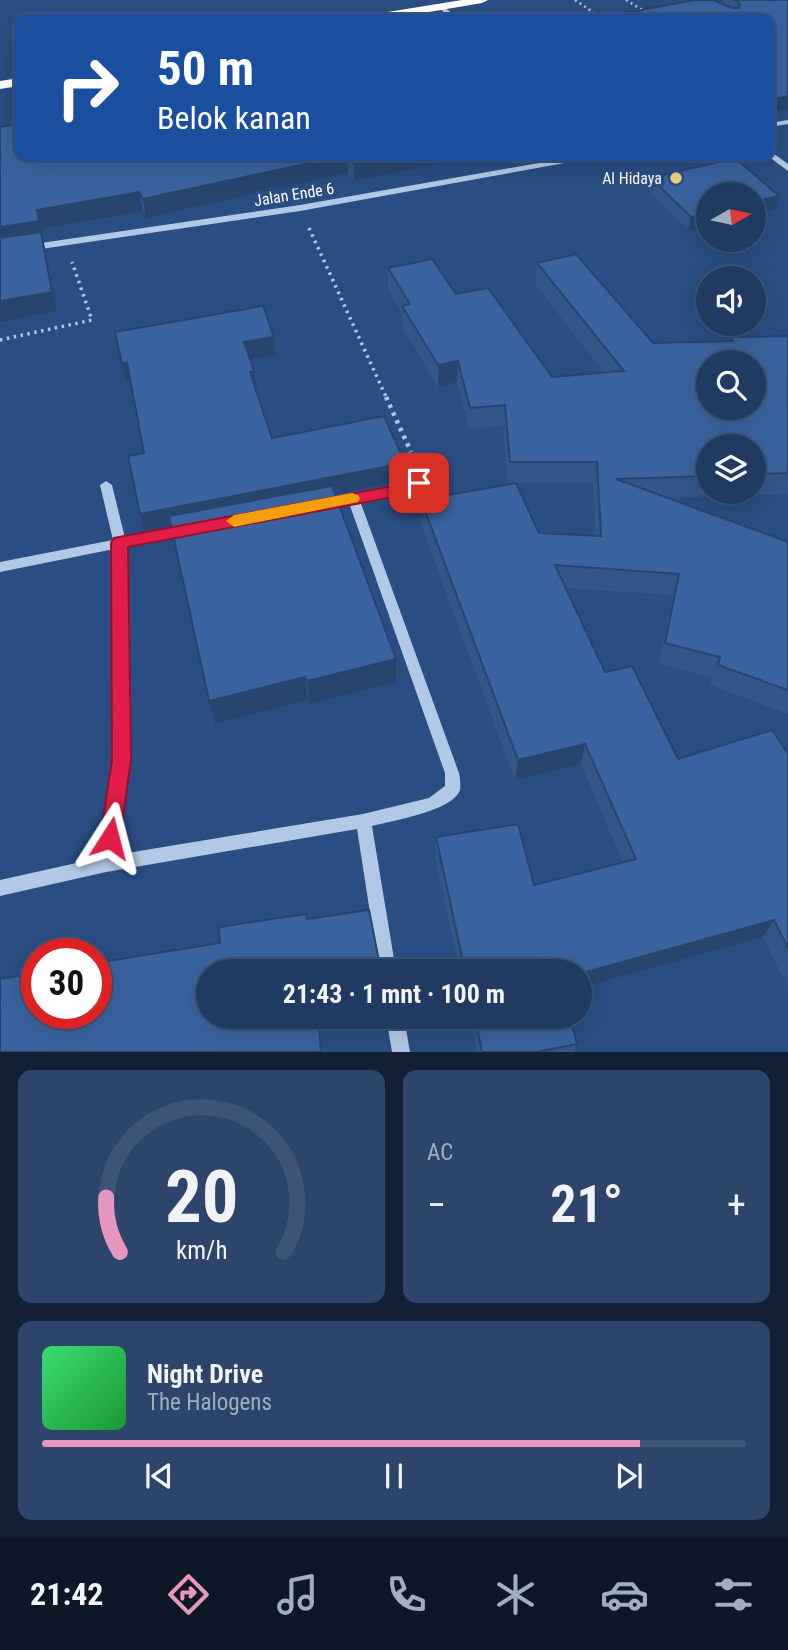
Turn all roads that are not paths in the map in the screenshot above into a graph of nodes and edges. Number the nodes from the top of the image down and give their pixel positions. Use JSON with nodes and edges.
{"nodes":[{"id":1,"x":482,"y":0,"type":"edge"},
{"id":2,"x":441,"y":7,"type":"junction"},
{"id":3,"x":399,"y":14,"type":"edge"},
{"id":4,"x":450,"y":14,"type":"edge"},
{"id":5,"x":564,"y":161,"type":"edge"},
{"id":6,"x":0,"y":251,"type":"edge"},
{"id":7,"x":420,"y":472,"type":"road end"},
{"id":8,"x":106,"y":485,"type":"dead end"},
{"id":9,"x":353,"y":498,"type":"junction"},
{"id":10,"x":312,"y":506,"type":"edge"},
{"id":11,"x":202,"y":527,"type":"edge"},
{"id":12,"x":120,"y":543,"type":"junction"},
{"id":13,"x":0,"y":567,"type":"edge"},
{"id":14,"x":363,"y":821,"type":"junction"},
{"id":15,"x":106,"y":864,"type":"junction"},
{"id":16,"x":0,"y":888,"type":"edge"},
{"id":17,"x":386,"y":959,"type":"edge"},
{"id":18,"x":397,"y":1029,"type":"edge"},
{"id":19,"x":401,"y":1052,"type":"edge"}],
"edges":[{"from":1,"to":2,"type":"highway"},
{"from":2,"to":3,"type":"highway"},
{"from":2,"to":4,"type":"street"},
{"from":5,"to":6,"type":"street","name":"Jalan Ende 6"},
{"from":7,"to":9,"type":"street"},
{"from":8,"to":12,"type":"street"},
{"from":9,"to":10,"type":"street"},
{"from":9,"to":14,"type":"street"},
{"from":11,"to":12,"type":"street"},
{"from":12,"to":13,"type":"street"},
{"from":12,"to":15,"type":"street"},
{"from":14,"to":15,"type":"street"},
{"from":14,"to":17,"type":"street"},
{"from":15,"to":16,"type":"street"},
{"from":18,"to":19,"type":"street"}]}
